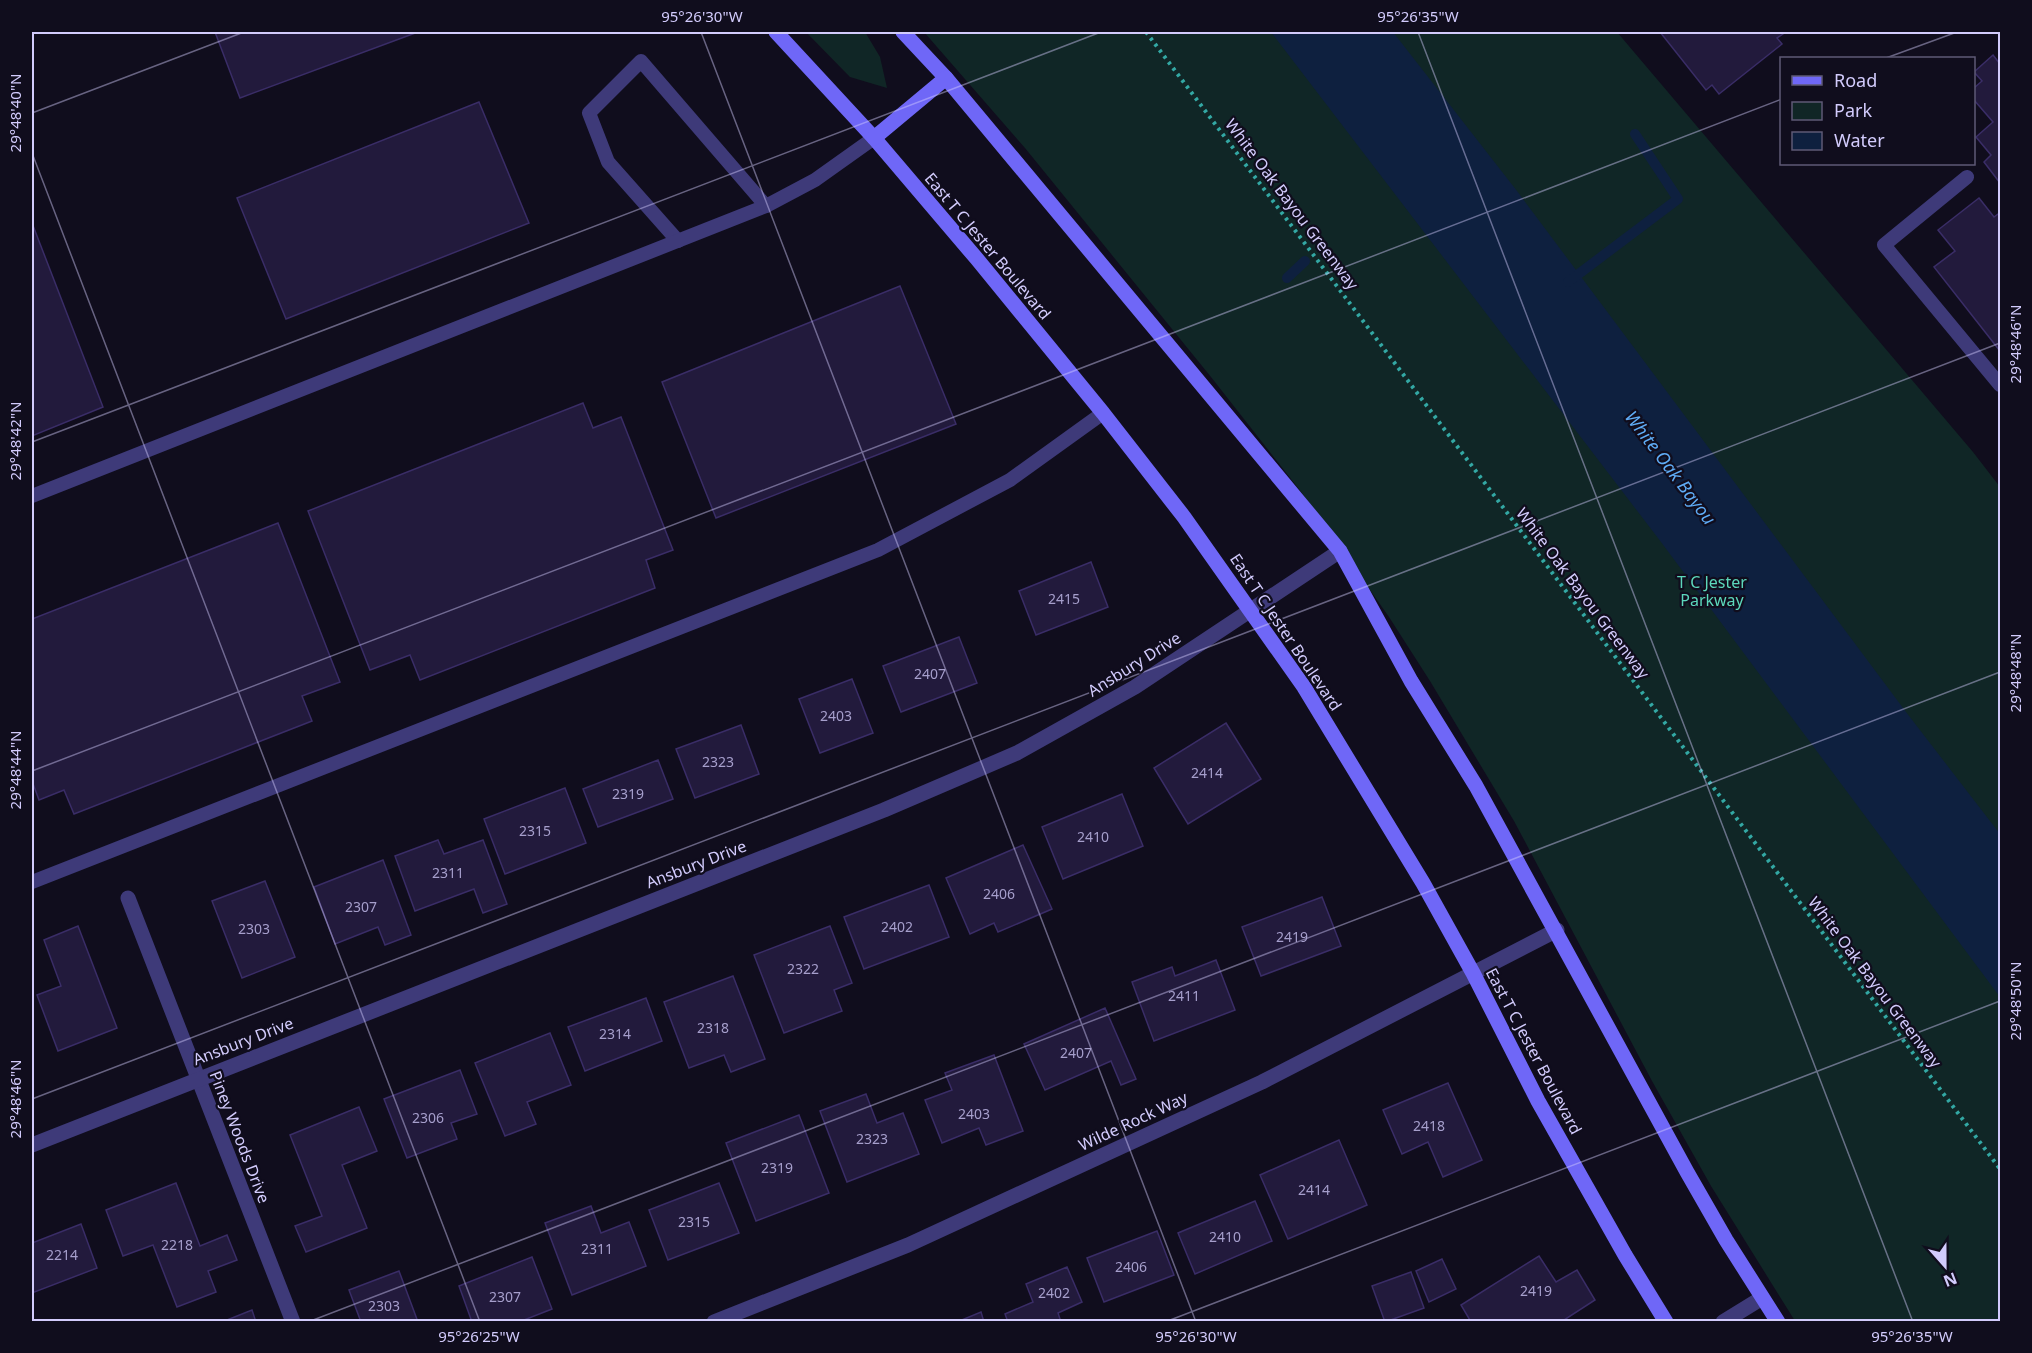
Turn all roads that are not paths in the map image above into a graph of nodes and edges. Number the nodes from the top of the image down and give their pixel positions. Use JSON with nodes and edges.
{"nodes":[{"id":1,"x":777,"y":32,"type":"edge"},
{"id":2,"x":903,"y":32,"type":"edge"},
{"id":3,"x":946,"y":78,"type":"junction"},
{"id":4,"x":874,"y":138,"type":"junction"},
{"id":5,"x":1967,"y":177,"type":"dead end"},
{"id":6,"x":766,"y":206,"type":"junction"},
{"id":7,"x":678,"y":241,"type":"junction"},
{"id":8,"x":2001,"y":385,"type":"edge"},
{"id":9,"x":1102,"y":412,"type":"junction"},
{"id":10,"x":32,"y":496,"type":"edge"},
{"id":11,"x":1340,"y":551,"type":"junction"},
{"id":12,"x":1250,"y":610,"type":"junction"},
{"id":13,"x":32,"y":882,"type":"edge"},
{"id":14,"x":128,"y":898,"type":"dead end"},
{"id":15,"x":1557,"y":930,"type":"junction"},
{"id":16,"x":1473,"y":973,"type":"junction"},
{"id":17,"x":197,"y":1078,"type":"junction"},
{"id":18,"x":32,"y":1145,"type":"edge"},
{"id":19,"x":1762,"y":1298,"type":"junction"},
{"id":20,"x":293,"y":1322,"type":"edge"},
{"id":21,"x":714,"y":1322,"type":"edge"},
{"id":22,"x":1666,"y":1322,"type":"edge"},
{"id":23,"x":1723,"y":1322,"type":"edge"},
{"id":24,"x":1778,"y":1322,"type":"edge"}],
"edges":[{"from":1,"to":4,"type":"street","name":"East T C Jester Boulevard"},
{"from":2,"to":3,"type":"street"},
{"from":3,"to":4,"type":"street"},
{"from":3,"to":11,"type":"street"},
{"from":4,"to":6,"type":"lane"},
{"from":4,"to":9,"type":"street","name":"East T C Jester Boulevard"},
{"from":5,"to":8,"type":"lane"},
{"from":6,"to":7,"type":"lane"},
{"from":6,"to":7,"type":"lane"},
{"from":7,"to":10,"type":"lane"},
{"from":9,"to":12,"type":"street","name":"East T C Jester Boulevard"},
{"from":9,"to":13,"type":"lane"},
{"from":11,"to":12,"type":"street","name":"Ansbury Drive"},
{"from":11,"to":15,"type":"street"},
{"from":12,"to":16,"type":"street","name":"East T C Jester Boulevard"},
{"from":12,"to":17,"type":"street","name":"Ansbury Drive"},
{"from":14,"to":17,"type":"street","name":"Piney Woods Drive"},
{"from":15,"to":16,"type":"street","name":"Wilde Rock Way"},
{"from":15,"to":19,"type":"street"},
{"from":16,"to":21,"type":"street","name":"Wilde Rock Way"},
{"from":16,"to":22,"type":"street","name":"East T C Jester Boulevard"},
{"from":17,"to":18,"type":"street","name":"Ansbury Drive"},
{"from":17,"to":20,"type":"street","name":"Piney Woods Drive"},
{"from":19,"to":23,"type":"street"},
{"from":19,"to":24,"type":"street"}]}
